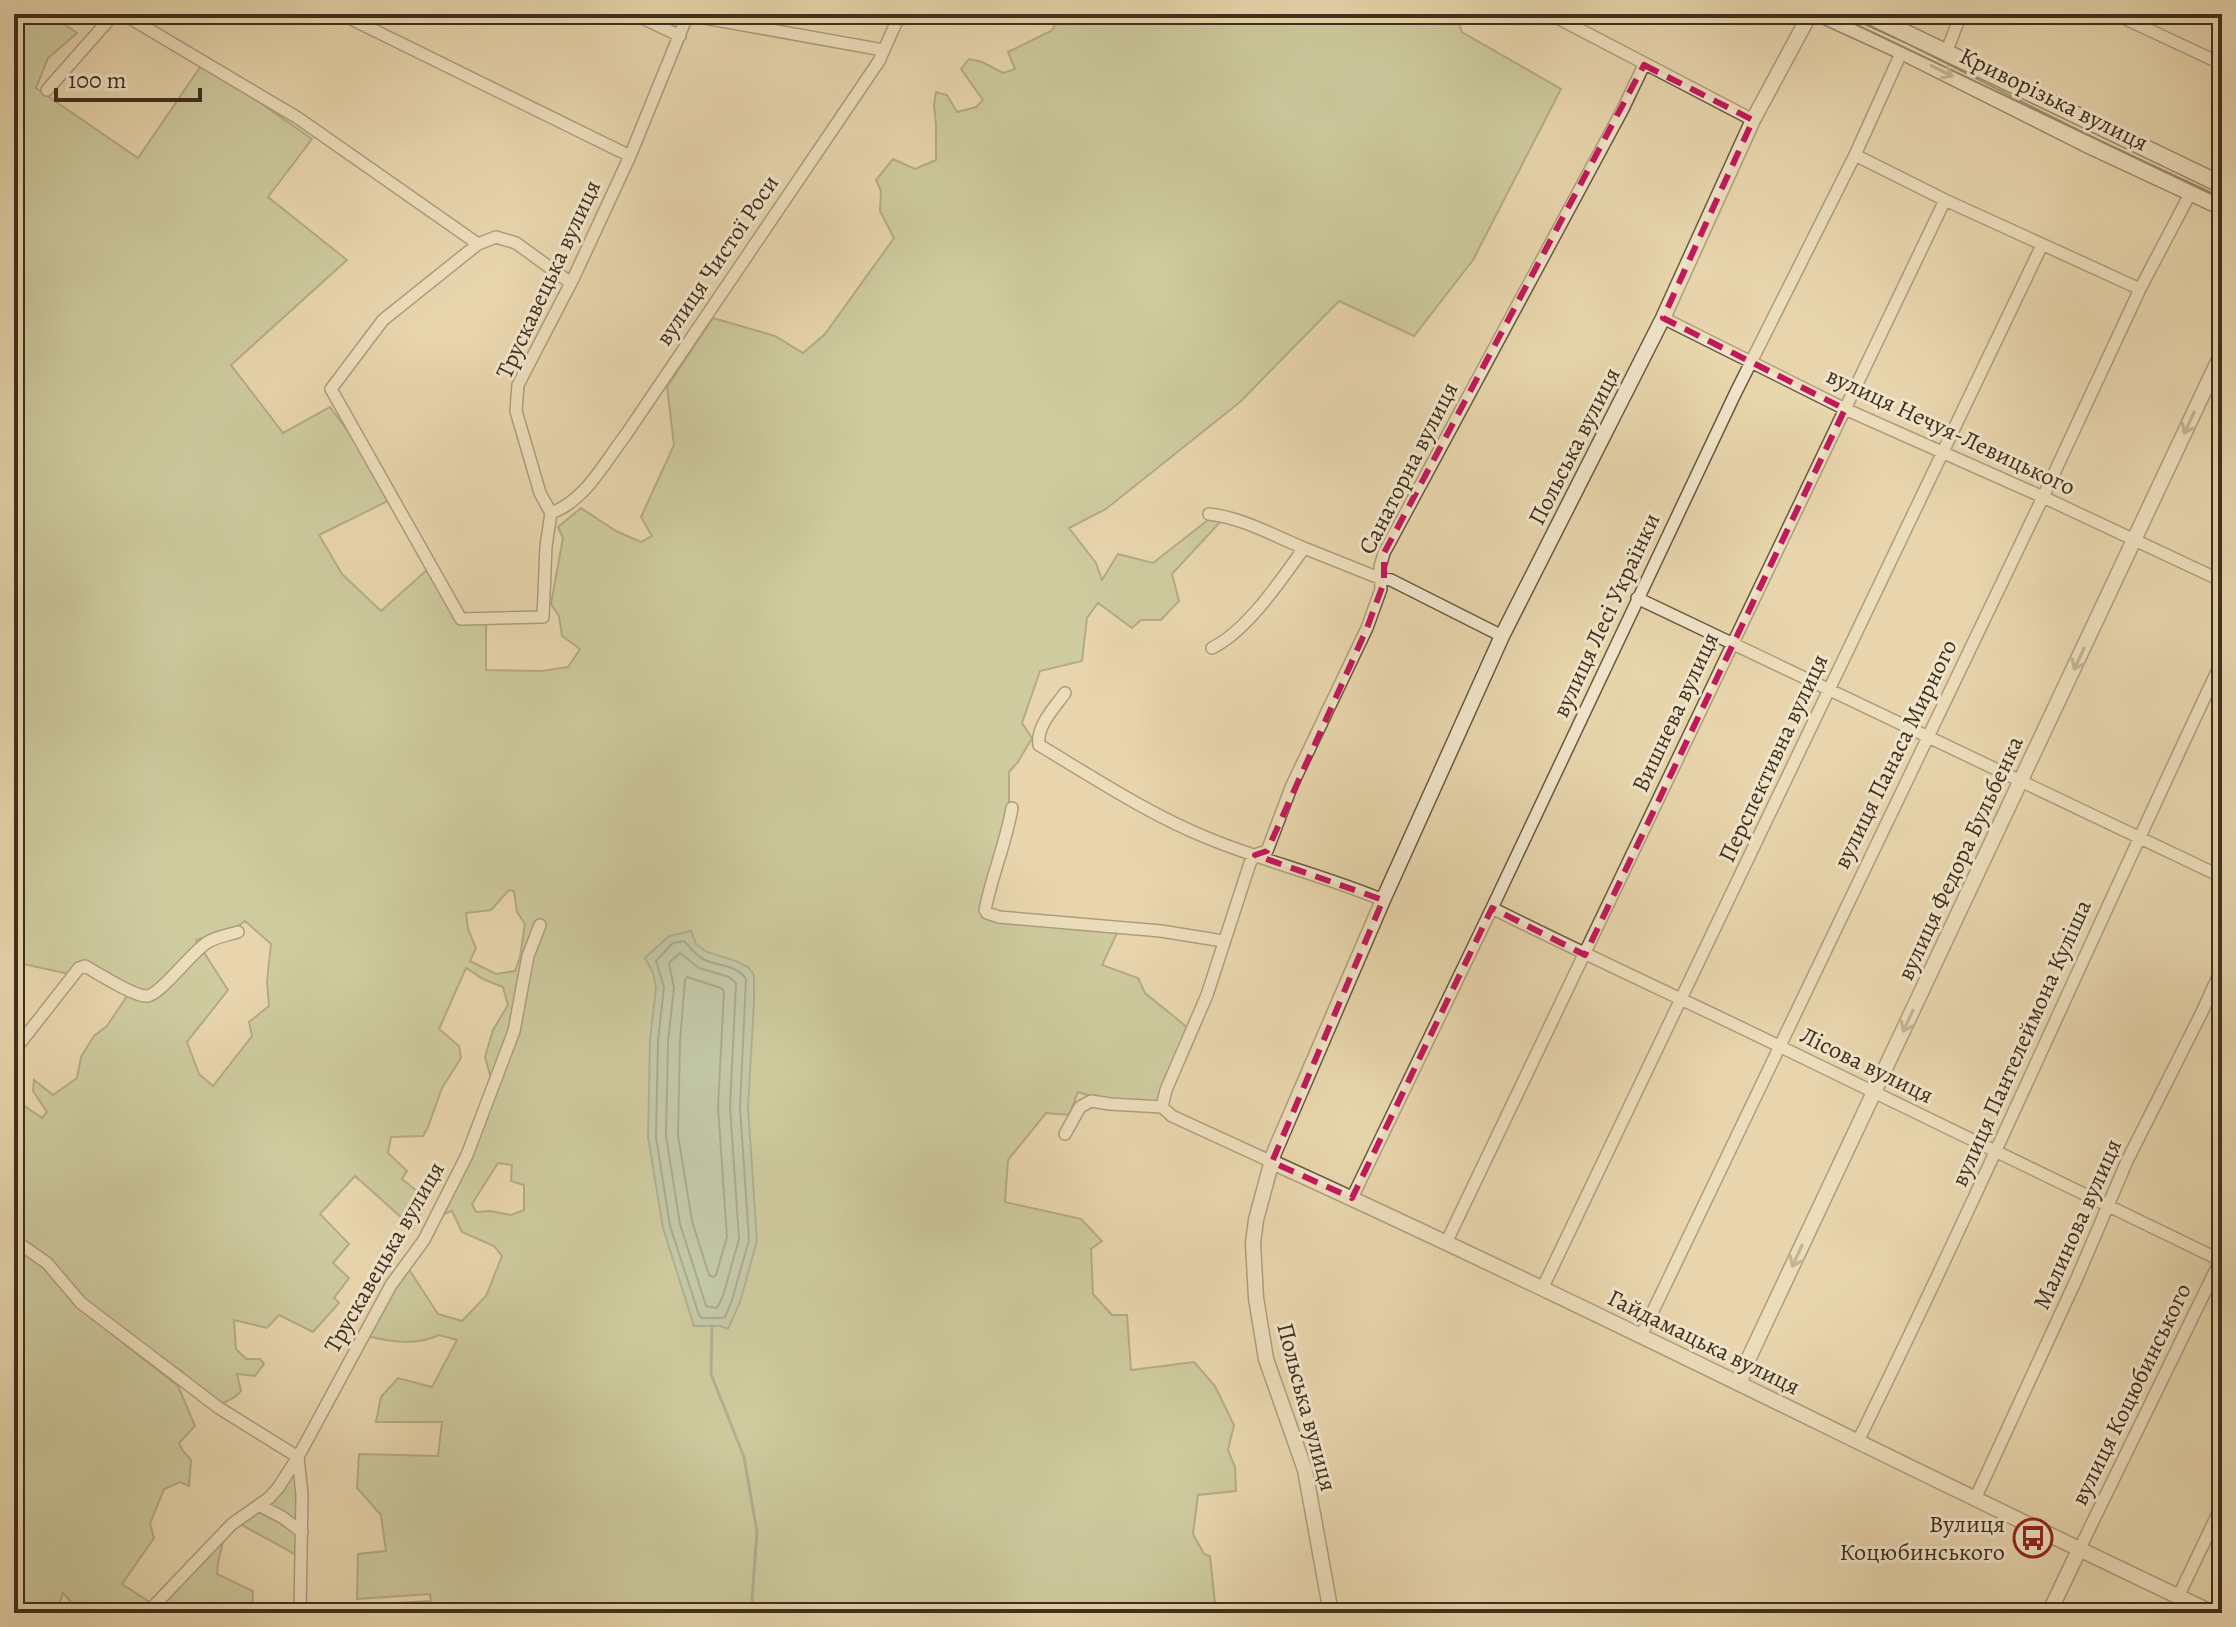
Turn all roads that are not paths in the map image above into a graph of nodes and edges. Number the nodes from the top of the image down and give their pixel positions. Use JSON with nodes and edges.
{"nodes":[{"id":1,"x":114,"y":14,"type":"edge"},
{"id":2,"x":123,"y":14,"type":"edge"},
{"id":3,"x":341,"y":14,"type":"edge"},
{"id":4,"x":634,"y":14,"type":"edge"},
{"id":5,"x":688,"y":14,"type":"edge"},
{"id":6,"x":900,"y":14,"type":"edge"},
{"id":7,"x":1550,"y":14,"type":"edge"},
{"id":8,"x":1810,"y":14,"type":"edge"},
{"id":9,"x":1821,"y":14,"type":"edge"},
{"id":10,"x":1866,"y":14,"type":"edge"},
{"id":11,"x":1961,"y":14,"type":"edge"},
{"id":12,"x":2115,"y":14,"type":"edge"},
{"id":13,"x":680,"y":36,"type":"junction"},
{"id":14,"x":883,"y":50,"type":"junction"},
{"id":15,"x":1902,"y":51,"type":"junction"},
{"id":16,"x":1946,"y":53,"type":"junction"},
{"id":17,"x":2222,"y":64,"type":"edge"},
{"id":18,"x":1644,"y":65,"type":"junction"},
{"id":19,"x":47,"y":90,"type":"dead end"},
{"id":20,"x":1753,"y":120,"type":"junction"},
{"id":21,"x":1855,"y":155,"type":"junction"},
{"id":22,"x":630,"y":156,"type":"junction"},
{"id":23,"x":2222,"y":185,"type":"edge"},
{"id":24,"x":2191,"y":192,"type":"junction"},
{"id":25,"x":1945,"y":200,"type":"junction"},
{"id":26,"x":2222,"y":207,"type":"edge"},
{"id":27,"x":478,"y":244,"type":"junction"},
{"id":28,"x":2042,"y":245,"type":"junction"},
{"id":29,"x":571,"y":283,"type":"junction"},
{"id":30,"x":2140,"y":289,"type":"junction"},
{"id":31,"x":1663,"y":318,"type":"junction"},
{"id":32,"x":2222,"y":353,"type":"edge"},
{"id":33,"x":1752,"y":362,"type":"junction"},
{"id":34,"x":1845,"y":409,"type":"junction"},
{"id":35,"x":1942,"y":452,"type":"junction"},
{"id":36,"x":2043,"y":497,"type":"junction"},
{"id":37,"x":551,"y":513,"type":"junction"},
{"id":38,"x":1209,"y":514,"type":"dead end"},
{"id":39,"x":2134,"y":541,"type":"junction"},
{"id":40,"x":1304,"y":548,"type":"junction"},
{"id":41,"x":1379,"y":578,"type":"junction"},
{"id":42,"x":2222,"y":581,"type":"edge"},
{"id":43,"x":1637,"y":598,"type":"junction"},
{"id":44,"x":1502,"y":636,"type":"junction"},
{"id":45,"x":1732,"y":643,"type":"junction"},
{"id":46,"x":1212,"y":648,"type":"dead end"},
{"id":47,"x":2222,"y":661,"type":"edge"},
{"id":48,"x":1830,"y":689,"type":"junction"},
{"id":49,"x":1065,"y":693,"type":"dead end"},
{"id":50,"x":1928,"y":737,"type":"junction"},
{"id":51,"x":2020,"y":782,"type":"junction"},
{"id":52,"x":1012,"y":808,"type":"dead end"},
{"id":53,"x":2138,"y":838,"type":"junction"},
{"id":54,"x":1255,"y":855,"type":"junction"},
{"id":55,"x":2222,"y":877,"type":"edge"},
{"id":56,"x":1383,"y":900,"type":"junction"},
{"id":57,"x":1492,"y":908,"type":"junction"},
{"id":58,"x":540,"y":925,"type":"dead end"},
{"id":59,"x":238,"y":932,"type":"dead end"},
{"id":60,"x":1223,"y":941,"type":"junction"},
{"id":61,"x":1585,"y":955,"type":"junction"},
{"id":62,"x":2222,"y":968,"type":"edge"},
{"id":63,"x":1681,"y":1000,"type":"junction"},
{"id":64,"x":1779,"y":1046,"type":"junction"},
{"id":65,"x":14,"y":1051,"type":"edge"},
{"id":66,"x":1874,"y":1094,"type":"junction"},
{"id":67,"x":1162,"y":1107,"type":"junction"},
{"id":68,"x":1065,"y":1134,"type":"dead end"},
{"id":69,"x":1996,"y":1152,"type":"junction"},
{"id":70,"x":1272,"y":1162,"type":"junction"},
{"id":71,"x":1352,"y":1198,"type":"junction"},
{"id":72,"x":2108,"y":1205,"type":"junction"},
{"id":73,"x":14,"y":1240,"type":"edge"},
{"id":74,"x":1446,"y":1243,"type":"junction"},
{"id":75,"x":2222,"y":1259,"type":"edge"},
{"id":76,"x":1542,"y":1289,"type":"junction"},
{"id":77,"x":1641,"y":1336,"type":"junction"},
{"id":78,"x":1740,"y":1383,"type":"junction"},
{"id":79,"x":1858,"y":1441,"type":"junction"},
{"id":80,"x":298,"y":1457,"type":"junction"},
{"id":81,"x":1975,"y":1499,"type":"junction"},
{"id":82,"x":259,"y":1505,"type":"junction"},
{"id":83,"x":2222,"y":1505,"type":"edge"},
{"id":84,"x":302,"y":1532,"type":"junction"},
{"id":85,"x":2079,"y":1550,"type":"junction"},
{"id":86,"x":2178,"y":1597,"type":"junction"},
{"id":87,"x":147,"y":1613,"type":"edge"},
{"id":88,"x":300,"y":1613,"type":"edge"},
{"id":89,"x":1331,"y":1613,"type":"edge"},
{"id":90,"x":2049,"y":1613,"type":"edge"},
{"id":91,"x":2213,"y":1613,"type":"edge"}],
"edges":[{"from":1,"to":19,"type":"street"},
{"from":2,"to":27,"type":"street"},
{"from":3,"to":22,"type":"street"},
{"from":4,"to":13,"type":"street"},
{"from":5,"to":13,"type":"street","name":"Трускавецька вулиця"},
{"from":5,"to":14,"type":"street"},
{"from":6,"to":14,"type":"street","name":"вулиця Чистої Роси"},
{"from":7,"to":18,"type":"street"},
{"from":8,"to":20,"type":"street","name":"Польська вулиця"},
{"from":9,"to":15,"type":"main road","name":"Криворізька вулиця"},
{"from":10,"to":16,"type":"main road","name":"Криворізька вулиця"},
{"from":11,"to":16,"type":"street"},
{"from":12,"to":17,"type":"street"},
{"from":13,"to":22,"type":"street","name":"Трускавецька вулиця"},
{"from":14,"to":37,"type":"street","name":"вулиця Чистої Роси"},
{"from":15,"to":21,"type":"street","name":"вулиця Лесі Українки"},
{"from":15,"to":24,"type":"main road","name":"Криворізька вулиця","one_way":true},
{"from":16,"to":23,"type":"main road","name":"Криворізька вулиця"},
{"from":18,"to":20,"type":"street"},
{"from":18,"to":41,"type":"street","name":"Санаторна вулиця"},
{"from":20,"to":31,"type":"street","name":"Польська вулиця"},
{"from":21,"to":25,"type":"street"},
{"from":21,"to":33,"type":"street","name":"вулиця Лесі Українки"},
{"from":22,"to":29,"type":"street","name":"Трускавецька вулиця"},
{"from":24,"to":26,"type":"main road","name":"Криворізька вулиця"},
{"from":24,"to":30,"type":"street","name":"вулиця Панаса Мирного"},
{"from":25,"to":28,"type":"street"},
{"from":25,"to":34,"type":"street","name":"Вишнева вулиця"},
{"from":27,"to":29,"type":"street"},
{"from":27,"to":37,"type":"street"},
{"from":28,"to":30,"type":"street"},
{"from":28,"to":35,"type":"street","name":"Перспективна вулиця"},
{"from":29,"to":37,"type":"street","name":"Трускавецька вулиця"},
{"from":30,"to":36,"type":"street","name":"вулиця Панаса Мирного"},
{"from":31,"to":33,"type":"street","name":"вулиця Нечуя-Левицького"},
{"from":31,"to":44,"type":"street","name":"Польська вулиця"},
{"from":32,"to":39,"type":"street","name":"вулиця Федора Бульбенка","one_way":true},
{"from":33,"to":34,"type":"street","name":"вулиця Нечуя-Левицького"},
{"from":33,"to":43,"type":"street","name":"вулиця Лесі Українки"},
{"from":34,"to":35,"type":"street","name":"вулиця Нечуя-Левицького"},
{"from":34,"to":45,"type":"street","name":"Вишнева вулиця"},
{"from":35,"to":36,"type":"street","name":"вулиця Нечуя-Левицького"},
{"from":35,"to":48,"type":"street","name":"Перспективна вулиця"},
{"from":36,"to":39,"type":"street","name":"вулиця Нечуя-Левицького"},
{"from":36,"to":50,"type":"street","name":"вулиця Панаса Мирного"},
{"from":38,"to":40,"type":"street"},
{"from":39,"to":42,"type":"street","name":"вулиця Нечуя-Левицького"},
{"from":39,"to":51,"type":"street","name":"вулиця Федора Бульбенка","one_way":true},
{"from":40,"to":41,"type":"street"},
{"from":40,"to":46,"type":"street"},
{"from":41,"to":44,"type":"street"},
{"from":41,"to":54,"type":"street","name":"Санаторна вулиця"},
{"from":43,"to":45,"type":"street"},
{"from":43,"to":57,"type":"street","name":"вулиця Лесі Українки"},
{"from":44,"to":56,"type":"street","name":"Польська вулиця"},
{"from":45,"to":48,"type":"street"},
{"from":45,"to":61,"type":"street","name":"Вишнева вулиця"},
{"from":47,"to":53,"type":"street","name":"вулиця Пантелеймона Куліша"},
{"from":48,"to":50,"type":"street"},
{"from":48,"to":63,"type":"street","name":"Перспективна вулиця"},
{"from":49,"to":54,"type":"street"},
{"from":50,"to":51,"type":"street"},
{"from":50,"to":64,"type":"street","name":"вулиця Панаса Мирного"},
{"from":51,"to":53,"type":"street"},
{"from":51,"to":66,"type":"street","name":"вулиця Федора Бульбенка","one_way":true},
{"from":52,"to":60,"type":"street"},
{"from":53,"to":55,"type":"street"},
{"from":53,"to":69,"type":"street","name":"вулиця Пантелеймона Куліша"},
{"from":54,"to":56,"type":"street"},
{"from":54,"to":60,"type":"street","name":"Санаторна вулиця"},
{"from":56,"to":70,"type":"street","name":"Польська вулиця"},
{"from":57,"to":61,"type":"street","name":"Лісова вулиця"},
{"from":57,"to":71,"type":"street","name":"вулиця Лесі Українки"},
{"from":58,"to":80,"type":"street","name":"Трускавецька вулиця"},
{"from":59,"to":65,"type":"street"},
{"from":60,"to":67,"type":"street","name":"Санаторна вулиця"},
{"from":61,"to":63,"type":"street","name":"Лісова вулиця"},
{"from":61,"to":74,"type":"street","name":"Вишнева вулиця"},
{"from":62,"to":72,"type":"street","name":"Малинова вулиця"},
{"from":63,"to":64,"type":"street","name":"Лісова вулиця"},
{"from":63,"to":76,"type":"street","name":"Перспективна вулиця"},
{"from":64,"to":66,"type":"street","name":"Лісова вулиця"},
{"from":64,"to":77,"type":"street","name":"вулиця Панаса Мирного"},
{"from":66,"to":69,"type":"street","name":"Лісова вулиця"},
{"from":66,"to":78,"type":"street","name":"вулиця Федора Бульбенка","one_way":true},
{"from":67,"to":68,"type":"street"},
{"from":67,"to":70,"type":"street","name":"Гайдамацька вулиця"},
{"from":69,"to":72,"type":"street","name":"Лісова вулиця"},
{"from":69,"to":79,"type":"street","name":"вулиця Пантелеймона Куліша"},
{"from":70,"to":71,"type":"street","name":"Гайдамацька вулиця"},
{"from":70,"to":89,"type":"street","name":"Польська вулиця"},
{"from":71,"to":74,"type":"street","name":"Гайдамацька вулиця"},
{"from":72,"to":75,"type":"street","name":"Лісова вулиця"},
{"from":72,"to":81,"type":"street","name":"Малинова вулиця"},
{"from":73,"to":80,"type":"street"},
{"from":74,"to":76,"type":"street","name":"Гайдамацька вулиця"},
{"from":75,"to":85,"type":"street","name":"вулиця Коцюбинського"},
{"from":76,"to":77,"type":"street","name":"Гайдамацька вулиця"},
{"from":77,"to":78,"type":"street","name":"Гайдамацька вулиця"},
{"from":78,"to":79,"type":"street","name":"Гайдамацька вулиця"},
{"from":79,"to":81,"type":"street","name":"Гайдамацька вулиця"},
{"from":80,"to":82,"type":"street","name":"Трускавецька вулиця"},
{"from":80,"to":84,"type":"street"},
{"from":81,"to":85,"type":"street","name":"Гайдамацька вулиця"},
{"from":82,"to":84,"type":"street"},
{"from":82,"to":87,"type":"street","name":"Трускавецька вулиця"},
{"from":83,"to":86,"type":"street"},
{"from":84,"to":88,"type":"street"},
{"from":85,"to":86,"type":"street","name":"Гайдамацька вулиця"},
{"from":85,"to":90,"type":"street"},
{"from":86,"to":91,"type":"street","name":"Гайдамацька вулиця"}]}
